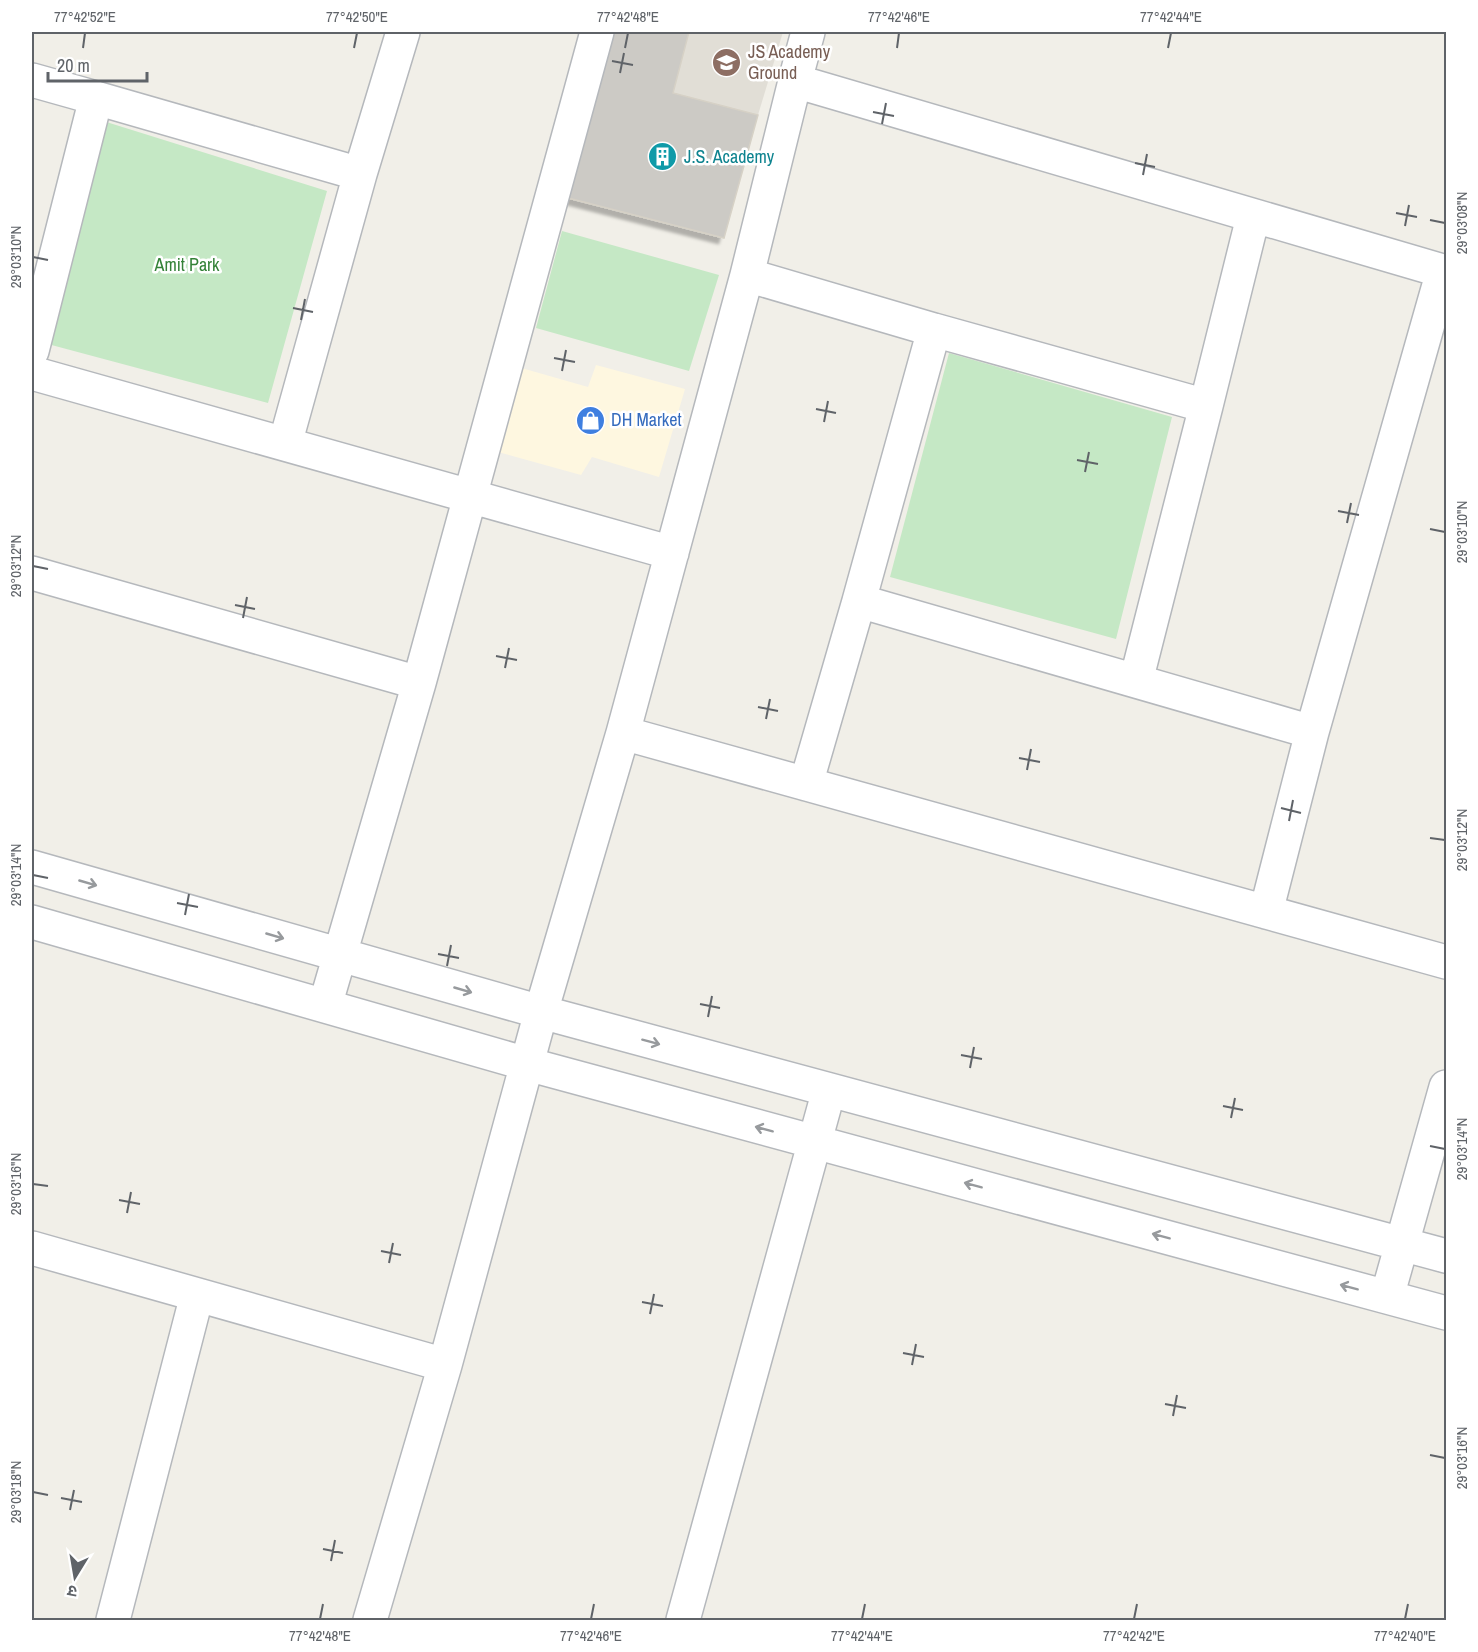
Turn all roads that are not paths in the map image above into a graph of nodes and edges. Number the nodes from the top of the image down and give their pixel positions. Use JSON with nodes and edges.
{"nodes":[{"id":1,"x":403,"y":32,"type":"edge"},
{"id":2,"x":597,"y":32,"type":"edge"},
{"id":3,"x":808,"y":32,"type":"edge"},
{"id":4,"x":32,"y":80,"type":"edge"},
{"id":5,"x":795,"y":81,"type":"junction"},
{"id":6,"x":96,"y":98,"type":"junction"},
{"id":7,"x":360,"y":174,"type":"junction"},
{"id":8,"x":1253,"y":216,"type":"junction"},
{"id":9,"x":1445,"y":272,"type":"edge"},
{"id":10,"x":747,"y":275,"type":"junction"},
{"id":11,"x":934,"y":330,"type":"junction"},
{"id":12,"x":32,"y":351,"type":"edge"},
{"id":13,"x":32,"y":373,"type":"edge"},
{"id":14,"x":1206,"y":406,"type":"junction"},
{"id":15,"x":285,"y":444,"type":"junction"},
{"id":16,"x":472,"y":494,"type":"junction"},
{"id":17,"x":672,"y":553,"type":"junction"},
{"id":18,"x":32,"y":573,"type":"edge"},
{"id":19,"x":859,"y":601,"type":"junction"},
{"id":20,"x":1136,"y":681,"type":"junction"},
{"id":21,"x":419,"y":683,"type":"junction"},
{"id":22,"x":1312,"y":732,"type":"junction"},
{"id":23,"x":623,"y":733,"type":"junction"},
{"id":24,"x":806,"y":784,"type":"junction"},
{"id":25,"x":32,"y":867,"type":"edge"},
{"id":26,"x":1266,"y":912,"type":"junction"},
{"id":27,"x":32,"y":922,"type":"edge"},
{"id":28,"x":340,"y":955,"type":"junction"},
{"id":29,"x":1446,"y":962,"type":"edge"},
{"id":30,"x":325,"y":1006,"type":"junction"},
{"id":31,"x":541,"y":1012,"type":"junction"},
{"id":32,"x":528,"y":1064,"type":"junction"},
{"id":33,"x":1446,"y":1087,"type":"edge"},
{"id":34,"x":829,"y":1090,"type":"junction"},
{"id":35,"x":814,"y":1142,"type":"junction"},
{"id":36,"x":1403,"y":1243,"type":"junction"},
{"id":37,"x":32,"y":1248,"type":"edge"},
{"id":38,"x":1446,"y":1256,"type":"edge"},
{"id":39,"x":197,"y":1295,"type":"junction"},
{"id":40,"x":1387,"y":1297,"type":"junction"},
{"id":41,"x":1446,"y":1313,"type":"edge"},
{"id":42,"x":445,"y":1365,"type":"junction"},
{"id":43,"x":113,"y":1620,"type":"edge"},
{"id":44,"x":370,"y":1620,"type":"edge"},
{"id":45,"x":683,"y":1620,"type":"edge"}],
"edges":[{"from":1,"to":7,"type":"street"},
{"from":2,"to":16,"type":"street"},
{"from":3,"to":5,"type":"street"},
{"from":4,"to":6,"type":"street"},
{"from":5,"to":8,"type":"street"},
{"from":5,"to":10,"type":"street"},
{"from":6,"to":7,"type":"street"},
{"from":6,"to":12,"type":"street"},
{"from":7,"to":15,"type":"street"},
{"from":8,"to":9,"type":"street"},
{"from":8,"to":14,"type":"street"},
{"from":9,"to":22,"type":"street"},
{"from":10,"to":11,"type":"street"},
{"from":10,"to":17,"type":"street"},
{"from":11,"to":14,"type":"street"},
{"from":11,"to":19,"type":"street"},
{"from":13,"to":15,"type":"street"},
{"from":14,"to":20,"type":"street"},
{"from":15,"to":16,"type":"street"},
{"from":16,"to":17,"type":"street"},
{"from":16,"to":21,"type":"street"},
{"from":17,"to":23,"type":"street"},
{"from":18,"to":21,"type":"street"},
{"from":19,"to":20,"type":"street"},
{"from":19,"to":24,"type":"street"},
{"from":20,"to":22,"type":"street"},
{"from":21,"to":28,"type":"street"},
{"from":22,"to":26,"type":"street"},
{"from":23,"to":24,"type":"street"},
{"from":23,"to":31,"type":"street"},
{"from":24,"to":26,"type":"street"},
{"from":25,"to":28,"type":"street","one_way":true},
{"from":26,"to":29,"type":"street"},
{"from":27,"to":30,"type":"street"},
{"from":28,"to":30,"type":"street"},
{"from":28,"to":31,"type":"street","one_way":true},
{"from":30,"to":32,"type":"street"},
{"from":31,"to":32,"type":"street"},
{"from":31,"to":34,"type":"street","one_way":true},
{"from":35,"to":32,"type":"street","one_way":true},
{"from":32,"to":42,"type":"street"},
{"from":33,"to":36,"type":"street"},
{"from":34,"to":35,"type":"street"},
{"from":34,"to":36,"type":"street"},
{"from":40,"to":35,"type":"street","one_way":true},
{"from":35,"to":45,"type":"street"},
{"from":36,"to":38,"type":"street"},
{"from":36,"to":40,"type":"street"},
{"from":37,"to":39,"type":"street"},
{"from":39,"to":42,"type":"street"},
{"from":39,"to":43,"type":"street"},
{"from":40,"to":41,"type":"street"},
{"from":42,"to":44,"type":"street"}]}
